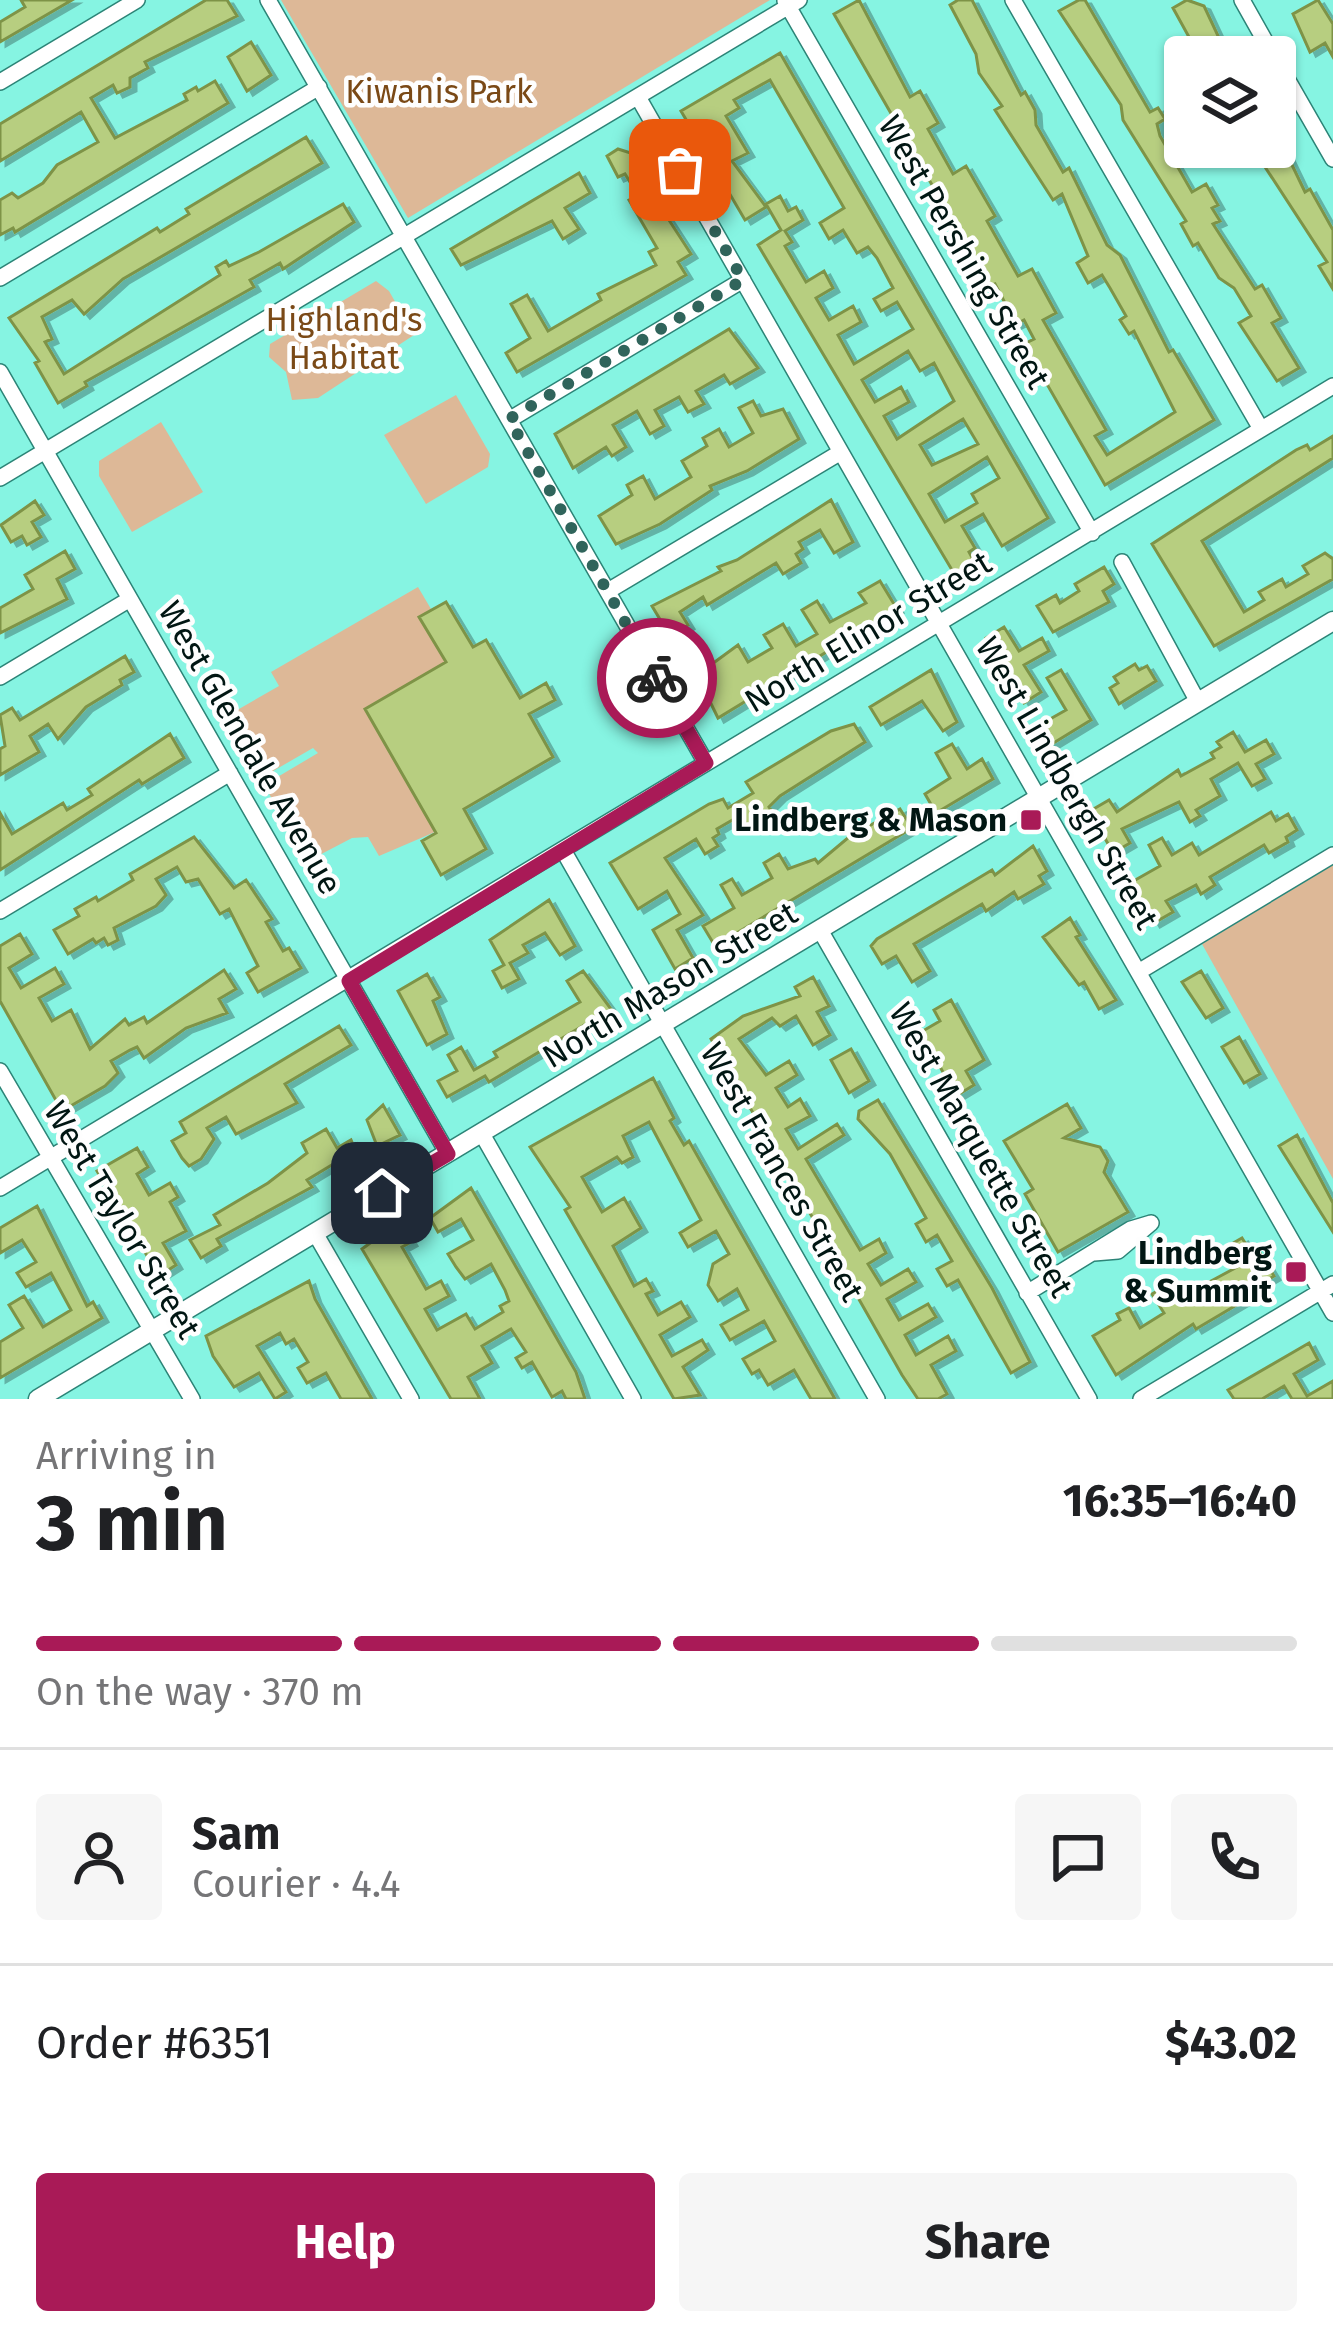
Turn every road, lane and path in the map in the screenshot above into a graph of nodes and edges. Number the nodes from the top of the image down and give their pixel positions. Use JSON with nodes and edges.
{"nodes":[{"id":1,"x":136,"y":0,"type":"edge"},
{"id":2,"x":268,"y":0,"type":"edge"},
{"id":3,"x":1013,"y":0,"type":"edge"},
{"id":4,"x":1241,"y":0,"type":"edge"},
{"id":5,"x":790,"y":2,"type":"edge"},
{"id":6,"x":1262,"y":36,"type":"edge"},
{"id":7,"x":0,"y":82,"type":"edge"},
{"id":8,"x":319,"y":87,"type":"junction"},
{"id":9,"x":1296,"y":95,"type":"edge"},
{"id":10,"x":638,"y":97,"type":"junction"},
{"id":11,"x":1333,"y":159,"type":"edge"},
{"id":12,"x":404,"y":236,"type":"junction"},
{"id":13,"x":0,"y":278,"type":"edge"},
{"id":14,"x":743,"y":280,"type":"junction"},
{"id":15,"x":0,"y":372,"type":"edge"},
{"id":16,"x":1333,"y":386,"type":"edge"},
{"id":17,"x":509,"y":419,"type":"junction"},
{"id":18,"x":1261,"y":429,"type":"junction"},
{"id":19,"x":45,"y":451,"type":"junction"},
{"id":20,"x":842,"y":452,"type":"junction"},
{"id":21,"x":0,"y":478,"type":"edge"},
{"id":22,"x":1092,"y":533,"type":"junction"},
{"id":23,"x":1122,"y":562,"type":"dead end"},
{"id":24,"x":608,"y":591,"type":"junction"},
{"id":25,"x":130,"y":599,"type":"junction"},
{"id":26,"x":1333,"y":621,"type":"edge"},
{"id":27,"x":941,"y":623,"type":"junction"},
{"id":28,"x":0,"y":677,"type":"edge"},
{"id":29,"x":1198,"y":702,"type":"junction"},
{"id":30,"x":706,"y":763,"type":"junction"},
{"id":31,"x":230,"y":773,"type":"junction"},
{"id":32,"x":1040,"y":797,"type":"junction"},
{"id":33,"x":562,"y":850,"type":"junction"},
{"id":34,"x":1333,"y":856,"type":"edge"},
{"id":35,"x":0,"y":911,"type":"edge"},
{"id":36,"x":820,"y":930,"type":"junction"},
{"id":37,"x":1140,"y":971,"type":"junction"},
{"id":38,"x":349,"y":981,"type":"junction"},
{"id":39,"x":664,"y":1024,"type":"junction"},
{"id":40,"x":0,"y":1071,"type":"edge"},
{"id":41,"x":482,"y":1134,"type":"junction"},
{"id":42,"x":448,"y":1154,"type":"junction"},
{"id":43,"x":49,"y":1158,"type":"junction"},
{"id":44,"x":0,"y":1188,"type":"edge"},
{"id":45,"x":1151,"y":1223,"type":"dead end"},
{"id":46,"x":316,"y":1233,"type":"junction"},
{"id":47,"x":1327,"y":1288,"type":"edge"},
{"id":48,"x":1028,"y":1293,"type":"junction"},
{"id":49,"x":1333,"y":1313,"type":"edge"},
{"id":50,"x":152,"y":1331,"type":"junction"},
{"id":51,"x":38,"y":1399,"type":"edge"},
{"id":52,"x":192,"y":1399,"type":"edge"},
{"id":53,"x":411,"y":1399,"type":"edge"},
{"id":54,"x":633,"y":1399,"type":"edge"},
{"id":55,"x":877,"y":1399,"type":"edge"},
{"id":56,"x":1089,"y":1399,"type":"edge"},
{"id":57,"x":1141,"y":1399,"type":"edge"}],
"edges":[{"from":1,"to":7,"type":"street"},
{"from":2,"to":8,"type":"street"},
{"from":3,"to":18,"type":"street"},
{"from":4,"to":6,"type":"street"},
{"from":5,"to":10,"type":"street"},
{"from":5,"to":22,"type":"street","name":"West Pershing Street"},
{"from":8,"to":12,"type":"street"},
{"from":8,"to":13,"type":"street"},
{"from":9,"to":11,"type":"street"},
{"from":10,"to":12,"type":"street"},
{"from":10,"to":14,"type":"street","name":"West Lindbergh Street"},
{"from":12,"to":17,"type":"street"},
{"from":12,"to":19,"type":"street"},
{"from":14,"to":17,"type":"street"},
{"from":14,"to":20,"type":"street","name":"West Lindbergh Street"},
{"from":15,"to":19,"type":"street","name":"West Glendale Avenue"},
{"from":16,"to":18,"type":"street","name":"North Elinor Street"},
{"from":17,"to":24,"type":"street"},
{"from":18,"to":22,"type":"street","name":"North Elinor Street"},
{"from":19,"to":21,"type":"street"},
{"from":19,"to":25,"type":"street","name":"West Glendale Avenue"},
{"from":20,"to":24,"type":"street"},
{"from":20,"to":27,"type":"street","name":"West Lindbergh Street"},
{"from":22,"to":27,"type":"street","name":"North Elinor Street"},
{"from":23,"to":29,"type":"street"},
{"from":24,"to":30,"type":"street"},
{"from":25,"to":28,"type":"street"},
{"from":25,"to":31,"type":"street","name":"West Glendale Avenue"},
{"from":26,"to":29,"type":"main road","name":"North Mason Street"},
{"from":27,"to":30,"type":"street","name":"North Elinor Street"},
{"from":27,"to":32,"type":"street","name":"West Lindbergh Street"},
{"from":29,"to":32,"type":"main road","name":"North Mason Street"},
{"from":30,"to":33,"type":"street","name":"North Elinor Street"},
{"from":31,"to":35,"type":"street"},
{"from":31,"to":38,"type":"street","name":"West Glendale Avenue"},
{"from":32,"to":36,"type":"main road","name":"North Mason Street"},
{"from":32,"to":37,"type":"street","name":"West Lindbergh Street"},
{"from":33,"to":38,"type":"street","name":"North Elinor Street"},
{"from":33,"to":39,"type":"street","name":"West Frances Street"},
{"from":34,"to":37,"type":"street"},
{"from":36,"to":39,"type":"main road","name":"North Mason Street"},
{"from":36,"to":48,"type":"street","name":"West Marquette Street"},
{"from":37,"to":47,"type":"street","name":"West Lindbergh Street"},
{"from":38,"to":42,"type":"street","name":"West Glendale Avenue"},
{"from":38,"to":43,"type":"street","name":"North Elinor Street"},
{"from":39,"to":41,"type":"main road","name":"North Mason Street"},
{"from":39,"to":55,"type":"street","name":"West Frances Street"},
{"from":40,"to":43,"type":"street","name":"West Taylor Street"},
{"from":41,"to":42,"type":"main road","name":"North Mason Street"},
{"from":41,"to":54,"type":"street"},
{"from":42,"to":46,"type":"main road","name":"North Mason Street"},
{"from":43,"to":44,"type":"street","name":"North Elinor Street"},
{"from":43,"to":50,"type":"street","name":"West Taylor Street"},
{"from":45,"to":48,"type":"street"},
{"from":46,"to":50,"type":"main road","name":"North Mason Street"},
{"from":46,"to":53,"type":"street"},
{"from":47,"to":49,"type":"street","name":"West Lindbergh Street"},
{"from":47,"to":57,"type":"street"},
{"from":48,"to":56,"type":"street","name":"West Marquette Street"},
{"from":50,"to":51,"type":"main road","name":"North Mason Street"},
{"from":50,"to":52,"type":"street","name":"West Taylor Street"}]}
